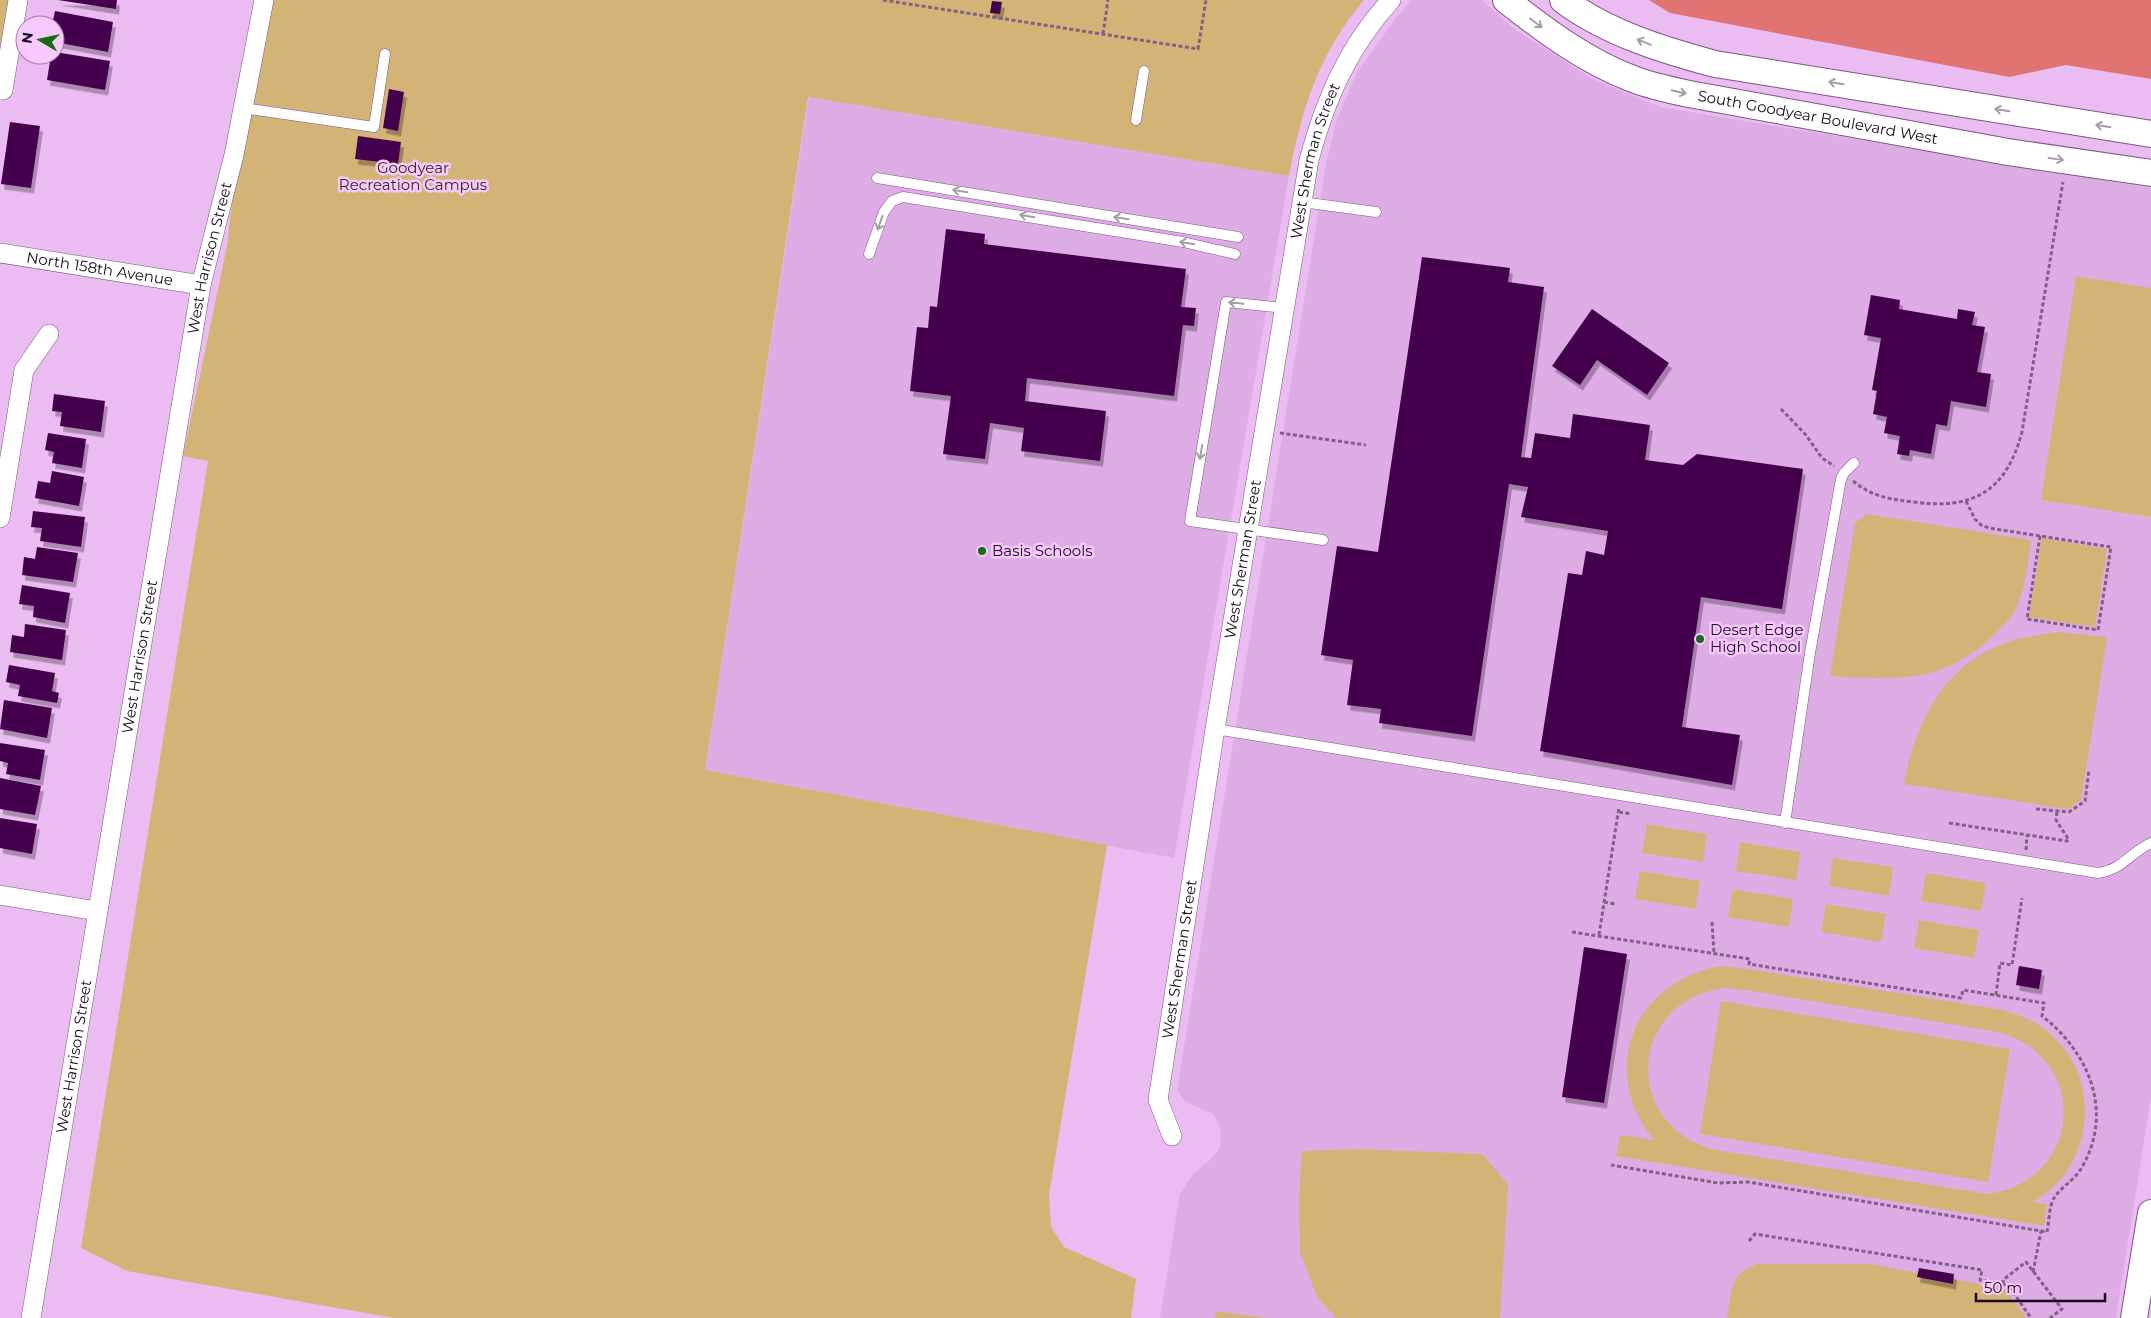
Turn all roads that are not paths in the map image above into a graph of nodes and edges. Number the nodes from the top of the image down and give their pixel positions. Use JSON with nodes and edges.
{"nodes":[{"id":1,"x":18,"y":0,"type":"edge"},
{"id":2,"x":264,"y":0,"type":"edge"},
{"id":3,"x":1391,"y":0,"type":"edge"},
{"id":4,"x":1506,"y":0,"type":"edge"},
{"id":5,"x":1563,"y":0,"type":"edge"},
{"id":6,"x":385,"y":54,"type":"dead end"},
{"id":7,"x":1144,"y":71,"type":"dead end"},
{"id":8,"x":1769,"y":72,"type":"junction"},
{"id":9,"x":1632,"y":79,"type":"junction"},
{"id":10,"x":2,"y":90,"type":"edge"},
{"id":11,"x":243,"y":108,"type":"junction"},
{"id":12,"x":1136,"y":120,"type":"dead end"},
{"id":13,"x":2151,"y":134,"type":"edge"},
{"id":14,"x":2151,"y":173,"type":"edge"},
{"id":15,"x":877,"y":178,"type":"dead end"},
{"id":16,"x":1302,"y":202,"type":"junction"},
{"id":17,"x":1376,"y":212,"type":"dead end"},
{"id":18,"x":1238,"y":236,"type":"dead end"},
{"id":19,"x":0,"y":253,"type":"edge"},
{"id":20,"x":869,"y":254,"type":"dead end"},
{"id":21,"x":1235,"y":254,"type":"dead end"},
{"id":22,"x":201,"y":285,"type":"junction"},
{"id":23,"x":1285,"y":308,"type":"junction"},
{"id":24,"x":49,"y":334,"type":"dead end"},
{"id":25,"x":1854,"y":464,"type":"dead end"},
{"id":26,"x":0,"y":518,"type":"edge"},
{"id":27,"x":1248,"y":529,"type":"junction"},
{"id":28,"x":1323,"y":540,"type":"dead end"},
{"id":29,"x":1215,"y":729,"type":"junction"},
{"id":30,"x":1785,"y":823,"type":"junction"},
{"id":31,"x":2151,"y":843,"type":"edge"},
{"id":32,"x":0,"y":895,"type":"edge"},
{"id":33,"x":97,"y":911,"type":"junction"},
{"id":34,"x":1172,"y":1136,"type":"dead end"},
{"id":35,"x":2151,"y":1213,"type":"edge"},
{"id":36,"x":31,"y":1318,"type":"edge"},
{"id":37,"x":2134,"y":1318,"type":"edge"}],
"edges":[{"from":1,"to":10,"type":"street"},
{"from":2,"to":11,"type":"street","name":"West Harrison Street"},
{"from":3,"to":16,"type":"street","name":"West Sherman Street"},
{"from":4,"to":9,"type":"street","name":"South Goodyear Boulevard West","one_way":true},
{"from":8,"to":5,"type":"street","one_way":true},
{"from":6,"to":11,"type":"lane"},
{"from":7,"to":12,"type":"lane"},
{"from":8,"to":9,"type":"street"},
{"from":13,"to":8,"type":"street","one_way":true},
{"from":9,"to":14,"type":"street","name":"South Goodyear Boulevard West","one_way":true},
{"from":11,"to":22,"type":"street","name":"West Harrison Street"},
{"from":18,"to":15,"type":"lane","one_way":true},
{"from":16,"to":17,"type":"lane"},
{"from":16,"to":23,"type":"street","name":"West Sherman Street"},
{"from":19,"to":22,"type":"street","name":"North 158th Avenue"},
{"from":21,"to":20,"type":"lane","one_way":true},
{"from":22,"to":33,"type":"street","name":"West Harrison Street"},
{"from":23,"to":27,"type":"street","name":"West Sherman Street"},
{"from":23,"to":27,"type":"lane","one_way":true},
{"from":24,"to":26,"type":"street"},
{"from":25,"to":30,"type":"lane"},
{"from":27,"to":28,"type":"lane"},
{"from":27,"to":29,"type":"street","name":"West Sherman Street"},
{"from":29,"to":30,"type":"lane"},
{"from":29,"to":34,"type":"street","name":"West Sherman Street"},
{"from":30,"to":31,"type":"lane"},
{"from":32,"to":33,"type":"street"},
{"from":33,"to":36,"type":"street","name":"West Harrison Street"},
{"from":35,"to":37,"type":"street"}]}
